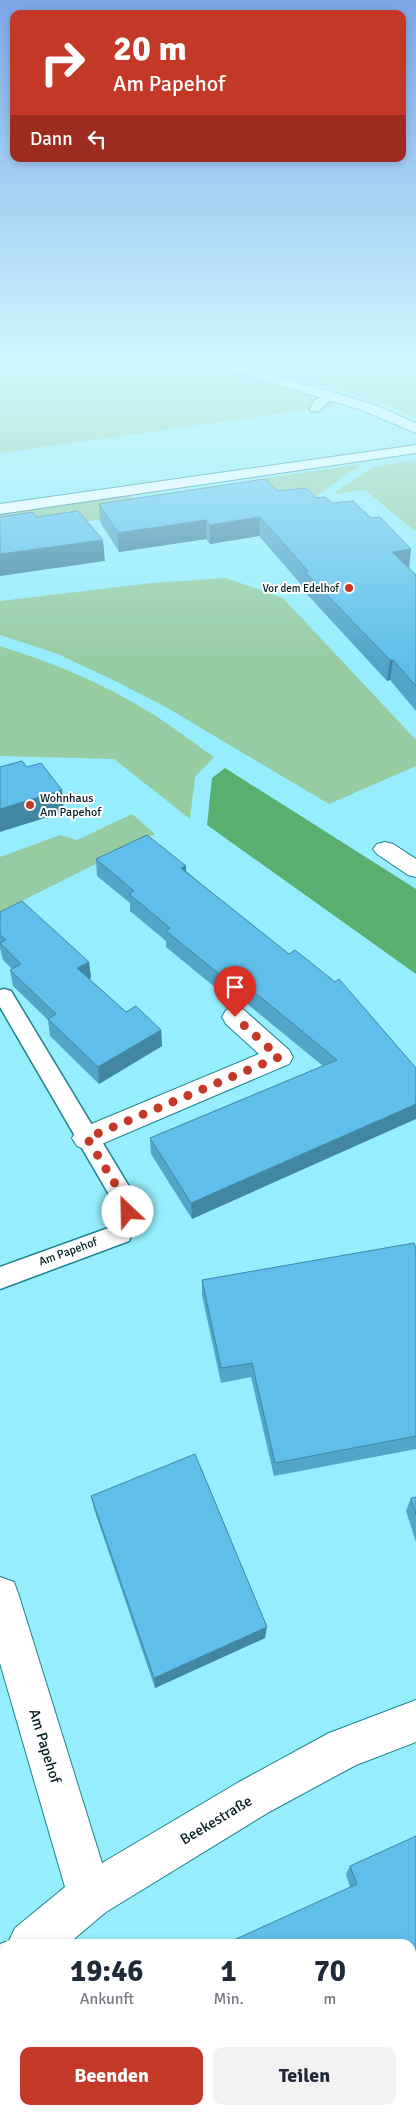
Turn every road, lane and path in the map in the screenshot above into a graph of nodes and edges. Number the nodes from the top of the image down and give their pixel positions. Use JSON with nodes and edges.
{"nodes":[{"id":1,"x":307,"y":465,"type":"edge"},
{"id":2,"x":0,"y":509,"type":"edge"},
{"id":3,"x":385,"y":849,"type":"dead end"},
{"id":4,"x":416,"y":870,"type":"edge"},
{"id":5,"x":4,"y":996,"type":"dead end"},
{"id":6,"x":235,"y":1017,"type":"dead end"},
{"id":7,"x":87,"y":1138,"type":"junction"},
{"id":8,"x":0,"y":1278,"type":"edge"},
{"id":9,"x":0,"y":1596,"type":"edge"},
{"id":10,"x":416,"y":1721,"type":"edge"},
{"id":11,"x":90,"y":1896,"type":"junction"},
{"id":12,"x":38,"y":1939,"type":"edge"}],
"edges":[{"from":1,"to":2,"type":"street"},
{"from":3,"to":4,"type":"street"},
{"from":5,"to":7,"type":"lane","name":"Am Papehof"},
{"from":6,"to":7,"type":"street"},
{"from":7,"to":8,"type":"lane","name":"Am Papehof"},
{"from":9,"to":11,"type":"street","name":"Am Papehof"},
{"from":10,"to":11,"type":"street","name":"Beekestraße"},
{"from":11,"to":12,"type":"street","name":"Beekestraße"}]}
